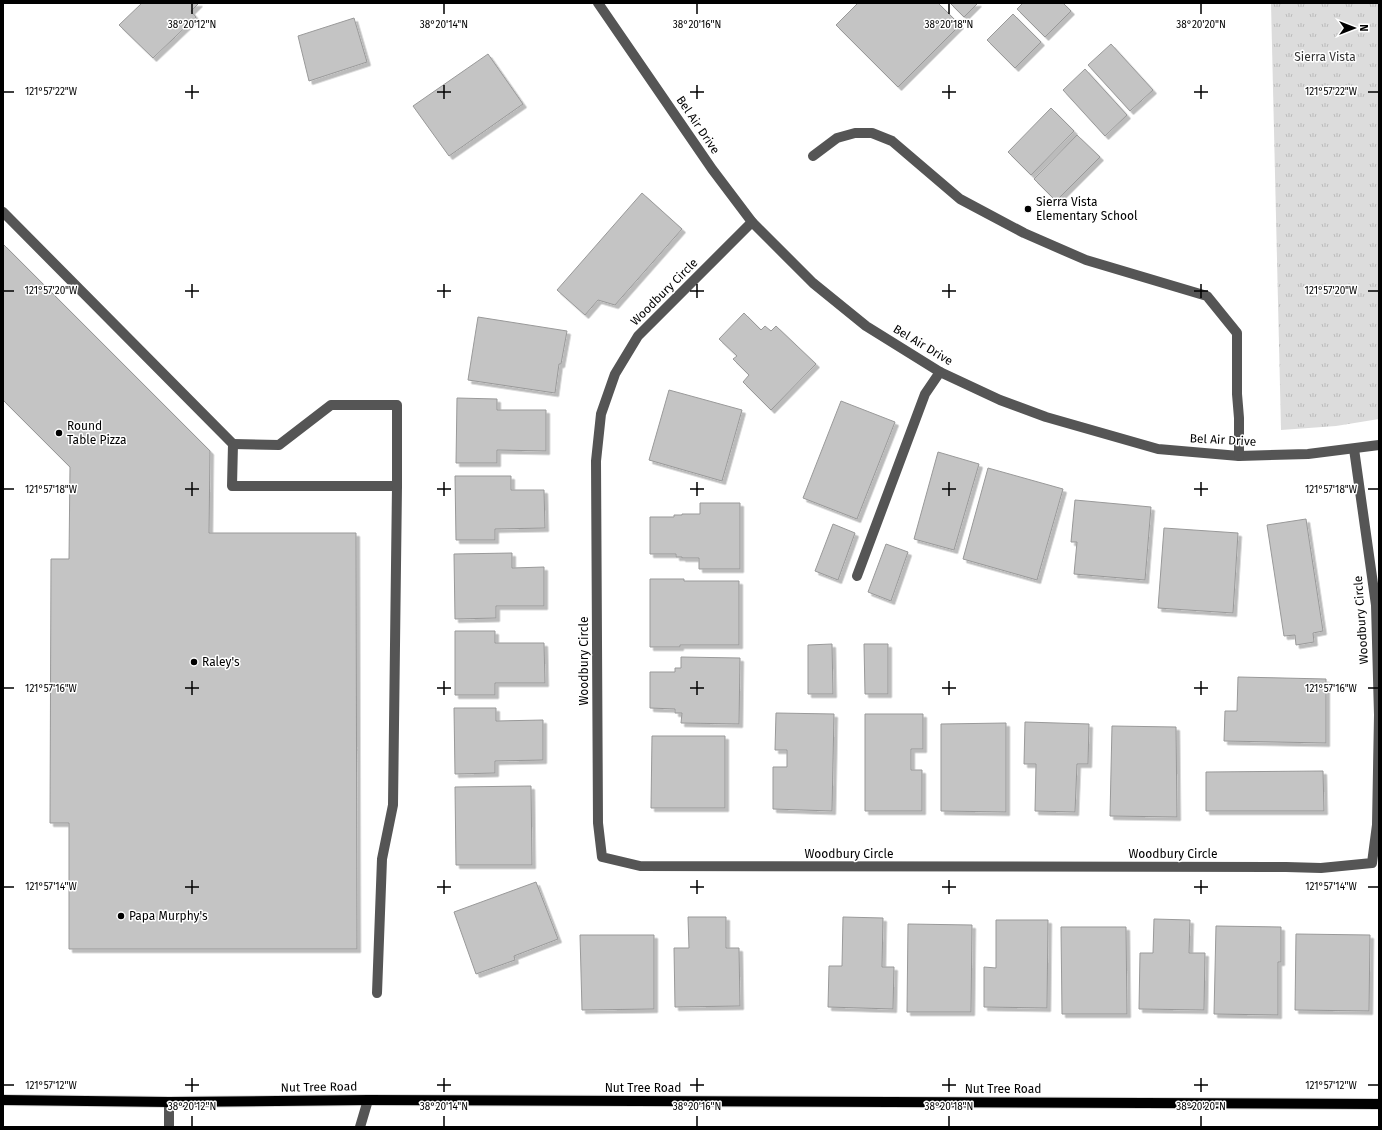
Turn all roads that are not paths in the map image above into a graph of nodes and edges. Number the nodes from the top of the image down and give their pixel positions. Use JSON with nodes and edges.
{"nodes":[{"id":1,"x":598,"y":3,"type":"edge"},
{"id":2,"x":812,"y":156,"type":"dead end"},
{"id":3,"x":3,"y":212,"type":"edge"},
{"id":4,"x":752,"y":222,"type":"junction"},
{"id":5,"x":940,"y":372,"type":"junction"},
{"id":6,"x":233,"y":444,"type":"junction"},
{"id":7,"x":1379,"y":445,"type":"edge"},
{"id":8,"x":1354,"y":449,"type":"junction"},
{"id":9,"x":1239,"y":456,"type":"junction"},
{"id":10,"x":398,"y":486,"type":"junction"},
{"id":11,"x":857,"y":576,"type":"dead end"},
{"id":12,"x":378,"y":993,"type":"dead end"},
{"id":13,"x":3,"y":1100,"type":"edge"},
{"id":14,"x":368,"y":1100,"type":"junction"},
{"id":15,"x":170,"y":1102,"type":"junction"},
{"id":16,"x":1379,"y":1104,"type":"edge"},
{"id":17,"x":169,"y":1127,"type":"edge"},
{"id":18,"x":360,"y":1127,"type":"edge"}],
"edges":[{"from":1,"to":4,"type":"street","name":"Bel Air Drive"},
{"from":2,"to":9,"type":"street"},
{"from":3,"to":6,"type":"street"},
{"from":4,"to":5,"type":"street","name":"Bel Air Drive"},
{"from":4,"to":8,"type":"street","name":"Woodbury Circle"},
{"from":5,"to":9,"type":"street","name":"Bel Air Drive"},
{"from":5,"to":11,"type":"street"},
{"from":6,"to":10,"type":"street"},
{"from":6,"to":10,"type":"street"},
{"from":7,"to":8,"type":"street","name":"Bel Air Drive"},
{"from":8,"to":9,"type":"street","name":"Bel Air Drive"},
{"from":10,"to":12,"type":"street"},
{"from":13,"to":15,"type":"main road","name":"Nut Tree Road"},
{"from":14,"to":15,"type":"main road","name":"Nut Tree Road"},
{"from":14,"to":16,"type":"main road","name":"Nut Tree Road"},
{"from":14,"to":18,"type":"street"},
{"from":15,"to":17,"type":"street"}]}
